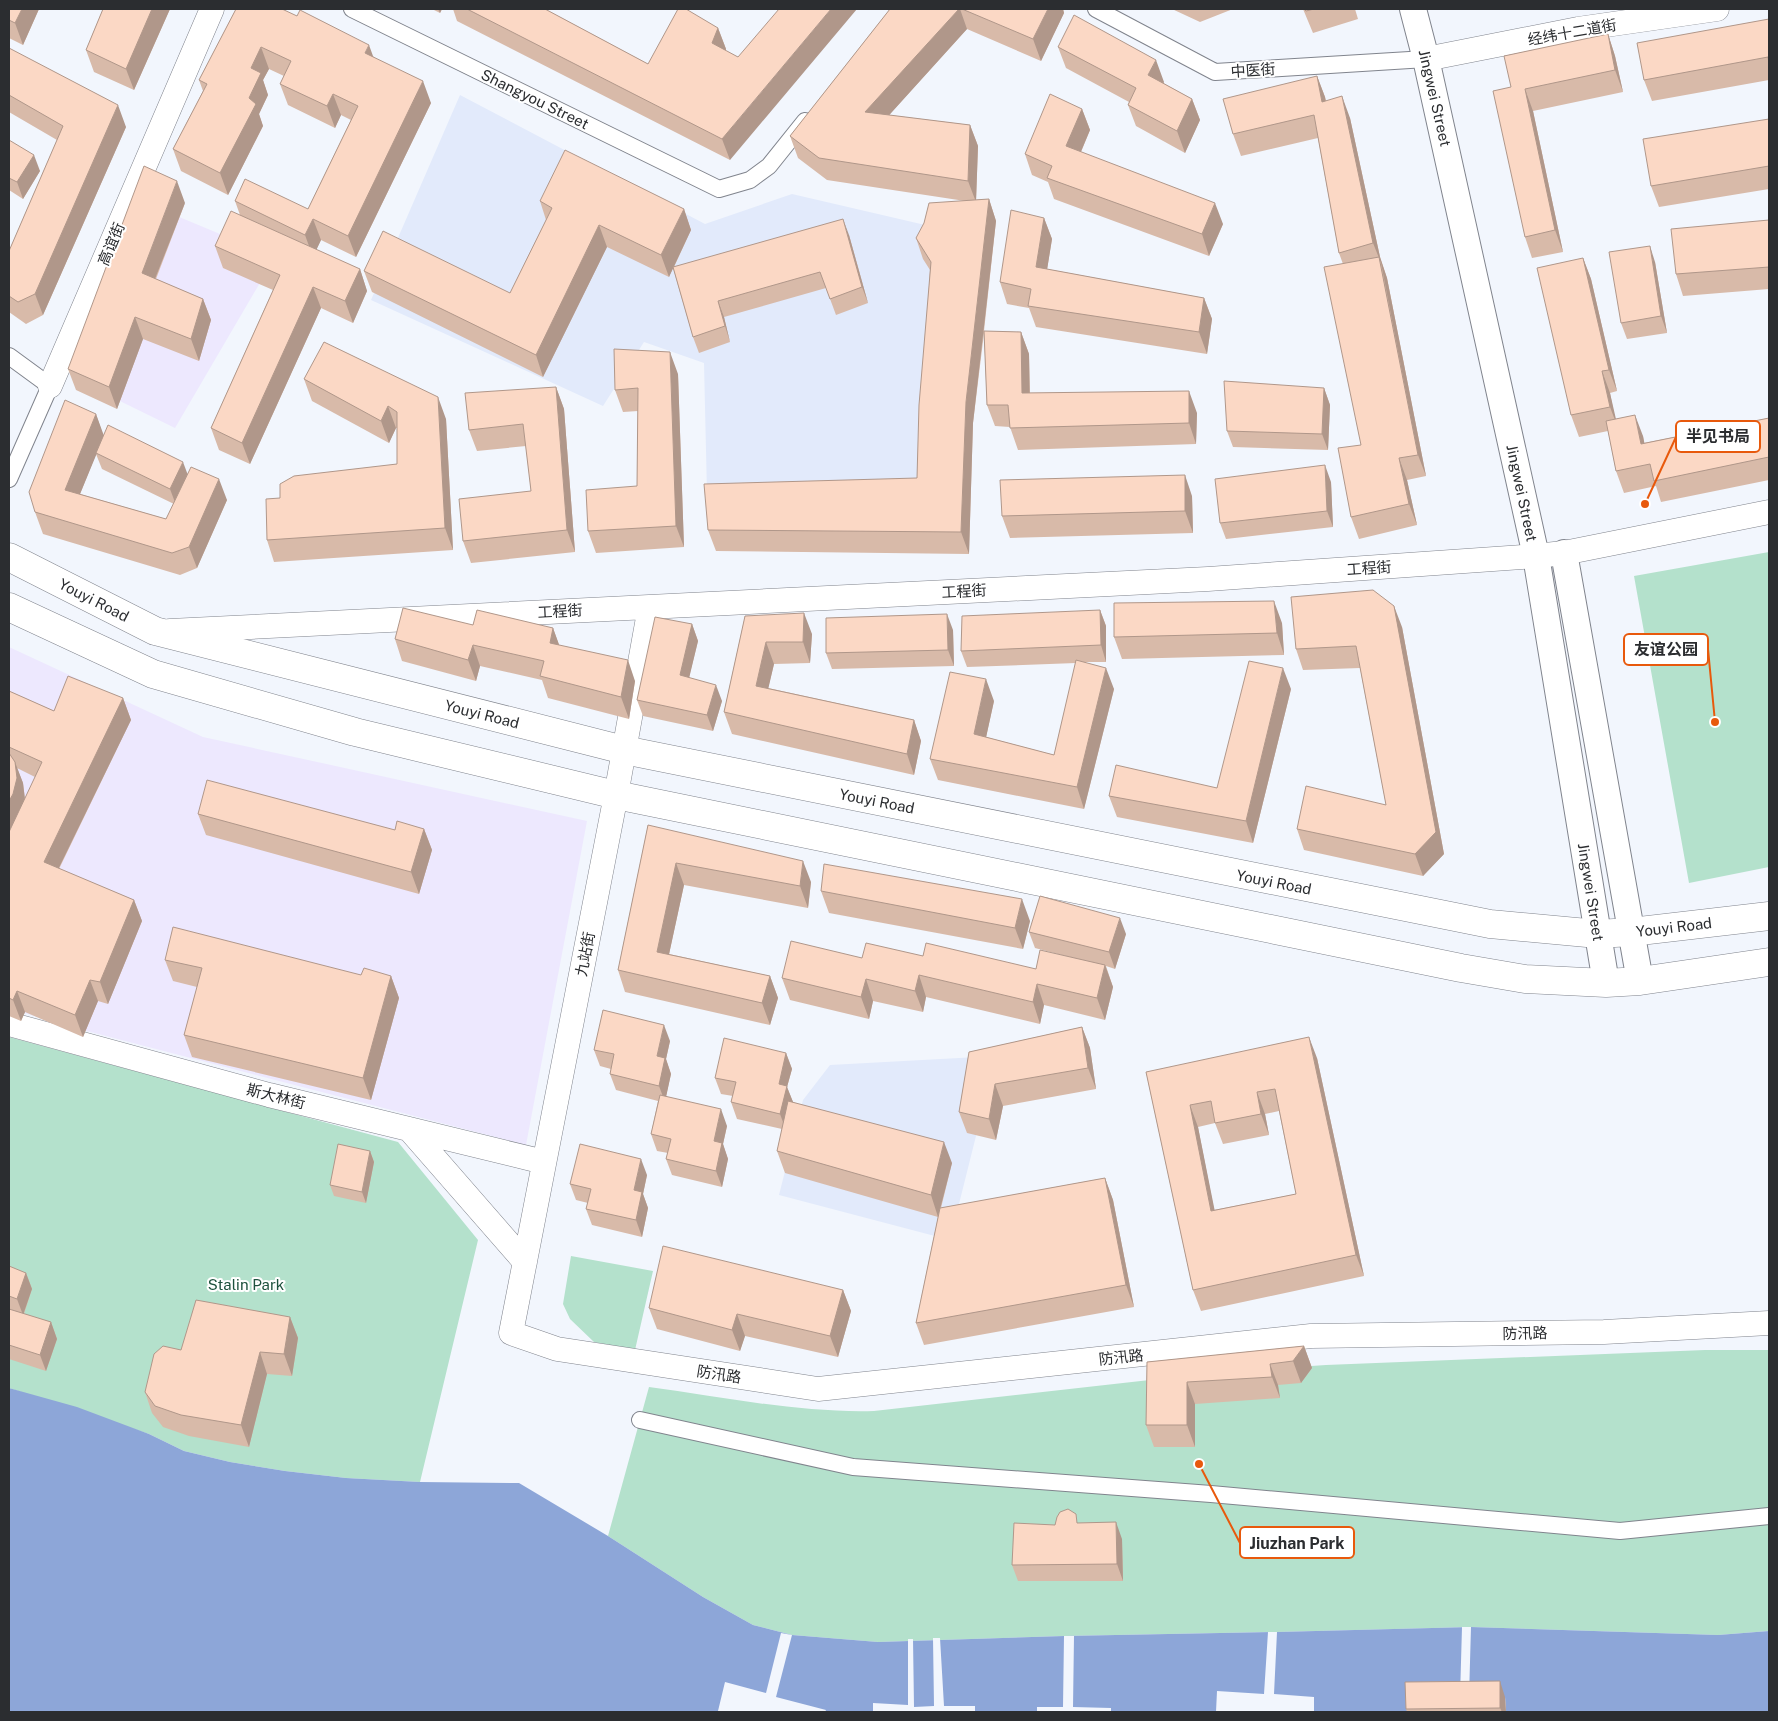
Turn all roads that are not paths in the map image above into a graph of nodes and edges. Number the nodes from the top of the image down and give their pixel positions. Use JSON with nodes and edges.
{"nodes":[{"id":1,"x":212,"y":9,"type":"edge"},
{"id":2,"x":352,"y":9,"type":"edge"},
{"id":3,"x":1096,"y":9,"type":"edge"},
{"id":4,"x":1413,"y":9,"type":"edge"},
{"id":5,"x":1717,"y":9,"type":"edge"},
{"id":6,"x":1426,"y":59,"type":"junction"},
{"id":7,"x":816,"y":106,"type":"edge"},
{"id":8,"x":9,"y":356,"type":"edge"},
{"id":9,"x":50,"y":386,"type":"junction"},
{"id":10,"x":9,"y":479,"type":"edge"},
{"id":11,"x":1769,"y":512,"type":"edge"},
{"id":12,"x":1564,"y":553,"type":"junction"},
{"id":13,"x":1536,"y":556,"type":"junction"},
{"id":14,"x":9,"y":557,"type":"edge"},
{"id":15,"x":9,"y":607,"type":"edge"},
{"id":16,"x":650,"y":607,"type":"junction"},
{"id":17,"x":155,"y":631,"type":"junction"},
{"id":18,"x":624,"y":750,"type":"junction"},
{"id":19,"x":616,"y":795,"type":"junction"},
{"id":20,"x":1769,"y":916,"type":"edge"},
{"id":21,"x":1631,"y":932,"type":"junction"},
{"id":22,"x":1598,"y":934,"type":"junction"},
{"id":23,"x":1769,"y":962,"type":"edge"},
{"id":24,"x":1640,"y":981,"type":"junction"},
{"id":25,"x":1606,"y":983,"type":"junction"},
{"id":26,"x":9,"y":1024,"type":"edge"},
{"id":27,"x":409,"y":1129,"type":"junction"},
{"id":28,"x":544,"y":1162,"type":"junction"},
{"id":29,"x":525,"y":1262,"type":"junction"},
{"id":30,"x":518,"y":1302,"type":"joint"},
{"id":31,"x":1769,"y":1323,"type":"edge"},
{"id":32,"x":640,"y":1420,"type":"dead end"},
{"id":33,"x":1769,"y":1516,"type":"edge"}],
"edges":[{"from":1,"to":9,"type":"street","name":"高谊街"},
{"from":2,"to":7,"type":"street","name":"Shangyou Street"},
{"from":3,"to":6,"type":"street","name":"中医街"},
{"from":4,"to":6,"type":"main road","name":"Jingwei Street"},
{"from":5,"to":6,"type":"street","name":"经纬十二道街"},
{"from":6,"to":13,"type":"main road","name":"Jingwei Street"},
{"from":8,"to":9,"type":"street"},
{"from":9,"to":10,"type":"street","name":"高谊街"},
{"from":11,"to":12,"type":"street","name":"工程街"},
{"from":12,"to":13,"type":"street","name":"工程街"},
{"from":12,"to":21,"type":"main road"},
{"from":13,"to":16,"type":"street","name":"工程街"},
{"from":13,"to":22,"type":"main road","name":"Jingwei Street"},
{"from":14,"to":17,"type":"highway","name":"Youyi Road"},
{"from":15,"to":19,"type":"highway"},
{"from":16,"to":17,"type":"street","name":"工程街"},
{"from":16,"to":18,"type":"street","name":"九站街"},
{"from":17,"to":18,"type":"highway","name":"Youyi Road"},
{"from":18,"to":19,"type":"street","name":"九站街"},
{"from":18,"to":22,"type":"highway","name":"Youyi Road"},
{"from":19,"to":25,"type":"highway"},
{"from":19,"to":28,"type":"street","name":"九站街"},
{"from":20,"to":21,"type":"highway","name":"Youyi Road"},
{"from":21,"to":22,"type":"highway","name":"Youyi Road"},
{"from":21,"to":24,"type":"main road"},
{"from":22,"to":25,"type":"main road","name":"Jingwei Street"},
{"from":23,"to":24,"type":"highway"},
{"from":24,"to":25,"type":"highway"},
{"from":26,"to":27,"type":"street","name":"斯大林街"},
{"from":27,"to":28,"type":"street","name":"斯大林街"},
{"from":27,"to":29,"type":"street"},
{"from":28,"to":29,"type":"street","name":"九站街"},
{"from":29,"to":30,"type":"street","name":"九站街"},
{"from":30,"to":31,"type":"street","name":"防汛路"},
{"from":32,"to":33,"type":"street"}]}
